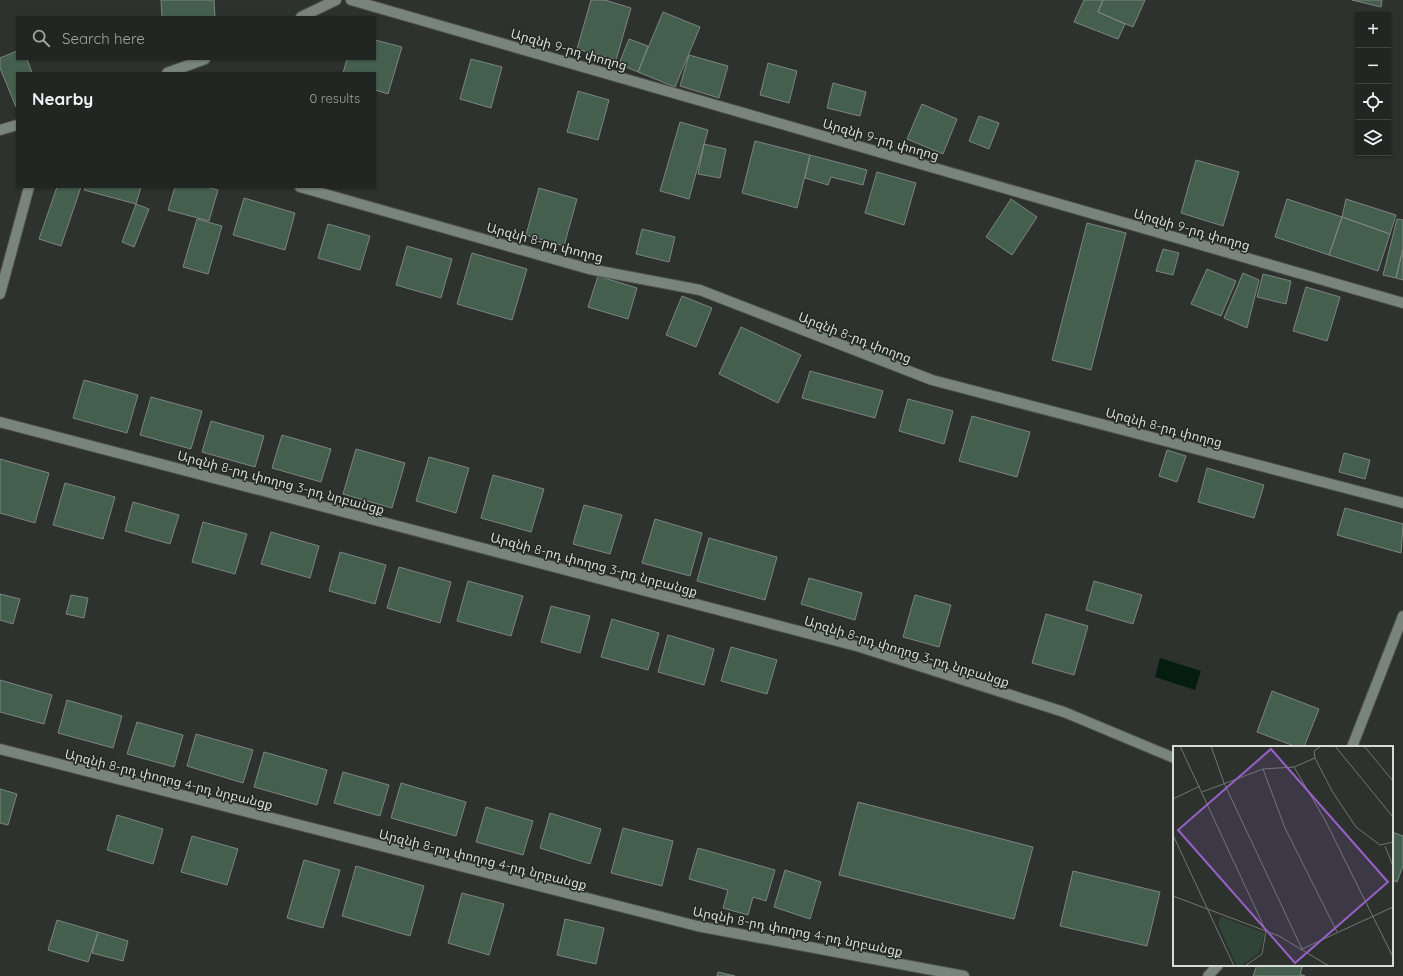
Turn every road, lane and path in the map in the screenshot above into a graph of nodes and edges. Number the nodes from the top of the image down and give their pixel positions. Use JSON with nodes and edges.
{"nodes":[{"id":1,"x":336,"y":0,"type":"edge"},
{"id":2,"x":351,"y":0,"type":"edge"},
{"id":3,"x":303,"y":16,"type":"edge"},
{"id":4,"x":202,"y":60,"type":"edge"},
{"id":5,"x":170,"y":72,"type":"edge"},
{"id":6,"x":16,"y":125,"type":"edge"},
{"id":7,"x":0,"y":130,"type":"edge"},
{"id":8,"x":30,"y":188,"type":"edge"},
{"id":9,"x":304,"y":188,"type":"edge"},
{"id":10,"x":0,"y":294,"type":"edge"},
{"id":11,"x":1403,"y":303,"type":"edge"},
{"id":12,"x":0,"y":422,"type":"edge"},
{"id":13,"x":1403,"y":503,"type":"edge"},
{"id":14,"x":1403,"y":616,"type":"edge"},
{"id":15,"x":1352,"y":746,"type":"edge"},
{"id":16,"x":0,"y":749,"type":"edge"},
{"id":17,"x":1173,"y":758,"type":"edge"},
{"id":18,"x":1217,"y":966,"type":"edge"},
{"id":19,"x":964,"y":976,"type":"edge"},
{"id":20,"x":1208,"y":976,"type":"edge"}],
"edges":[{"from":1,"to":3,"type":"street"},
{"from":2,"to":11,"type":"street","name":"Արզնի 9-րդ փողոց"},
{"from":4,"to":5,"type":"street"},
{"from":6,"to":7,"type":"street"},
{"from":8,"to":10,"type":"street"},
{"from":9,"to":13,"type":"street","name":"Արզնի 8-րդ փողոց"},
{"from":12,"to":17,"type":"street","name":"Արզնի 8-րդ փողոց 3-րդ նրբանցք"},
{"from":14,"to":15,"type":"street"},
{"from":16,"to":19,"type":"street","name":"Արզնի 8-րդ փողոց 4-րդ նրբանցք"},
{"from":18,"to":20,"type":"street"}]}
